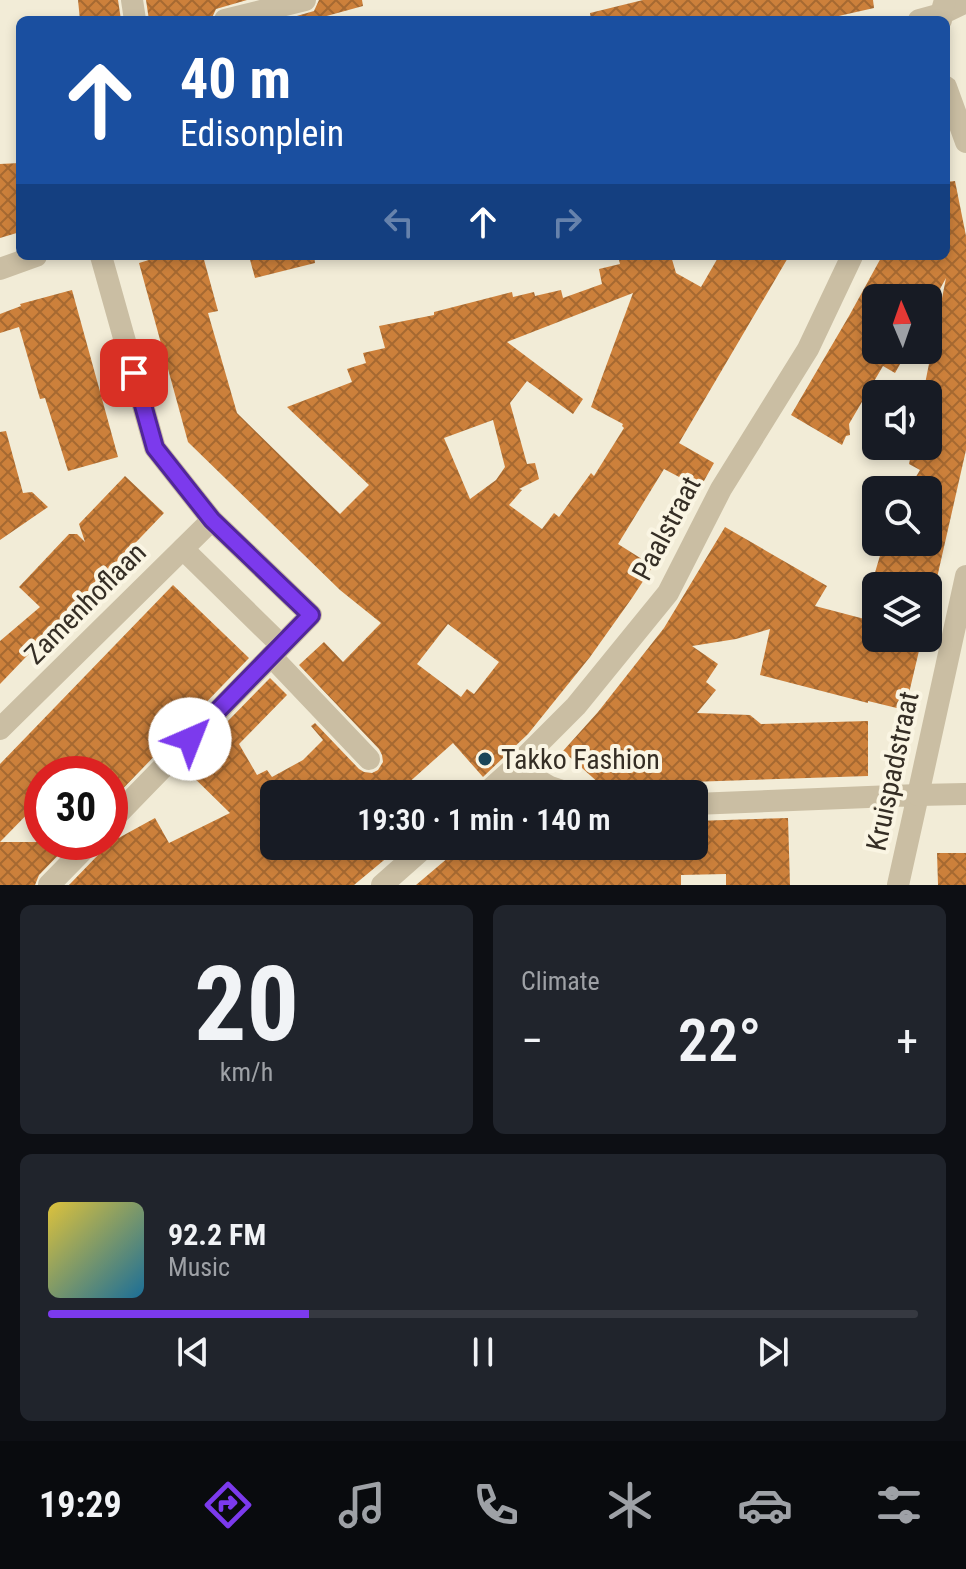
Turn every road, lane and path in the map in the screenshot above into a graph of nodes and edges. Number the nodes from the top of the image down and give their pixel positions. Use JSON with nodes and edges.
{"nodes":[{"id":1,"x":305,"y":0,"type":"edge"},
{"id":2,"x":966,"y":2,"type":"edge"},
{"id":3,"x":937,"y":13,"type":"edge"},
{"id":4,"x":241,"y":16,"type":"edge"},
{"id":5,"x":950,"y":98,"type":"edge"},
{"id":6,"x":966,"y":142,"type":"edge"},
{"id":7,"x":25,"y":260,"type":"edge"},
{"id":8,"x":102,"y":260,"type":"edge"},
{"id":9,"x":850,"y":260,"type":"edge"},
{"id":10,"x":0,"y":269,"type":"edge"},
{"id":11,"x":212,"y":520,"type":"junction"},
{"id":12,"x":183,"y":549,"type":"junction"},
{"id":13,"x":966,"y":576,"type":"edge"},
{"id":14,"x":276,"y":650,"type":"junction"},
{"id":15,"x":0,"y":729,"type":"edge"},
{"id":16,"x":369,"y":759,"type":"dead end"},
{"id":17,"x":515,"y":767,"type":"junction"},
{"id":18,"x":501,"y":780,"type":"edge"},
{"id":19,"x":538,"y":780,"type":"edge"},
{"id":20,"x":966,"y":794,"type":"edge"},
{"id":21,"x":918,"y":795,"type":"junction"},
{"id":22,"x":128,"y":803,"type":"edge"},
{"id":23,"x":708,"y":803,"type":"edge"},
{"id":24,"x":73,"y":860,"type":"edge"},
{"id":25,"x":410,"y":860,"type":"edge"},
{"id":26,"x":49,"y":885,"type":"edge"},
{"id":27,"x":382,"y":885,"type":"edge"},
{"id":28,"x":898,"y":885,"type":"edge"}],
"edges":[{"from":1,"to":4,"type":"street"},
{"from":2,"to":3,"type":"street"},
{"from":5,"to":6,"type":"street"},
{"from":7,"to":10,"type":"street"},
{"from":8,"to":11,"type":"street"},
{"from":9,"to":17,"type":"street","name":"Paalstraat"},
{"from":11,"to":12,"type":"street","name":"Zamenhoflaan"},
{"from":11,"to":14,"type":"street"},
{"from":12,"to":14,"type":"street"},
{"from":12,"to":15,"type":"street","name":"Zamenhoflaan"},
{"from":13,"to":21,"type":"street","name":"Kruispadstraat"},
{"from":14,"to":16,"type":"street"},
{"from":14,"to":22,"type":"street"},
{"from":17,"to":18,"type":"street","name":"Paalstraat"},
{"from":17,"to":19,"type":"street"},
{"from":20,"to":21,"type":"street"},
{"from":21,"to":23,"type":"street"},
{"from":21,"to":28,"type":"street","name":"Kruispadstraat"},
{"from":24,"to":26,"type":"street"},
{"from":25,"to":27,"type":"street"}]}
